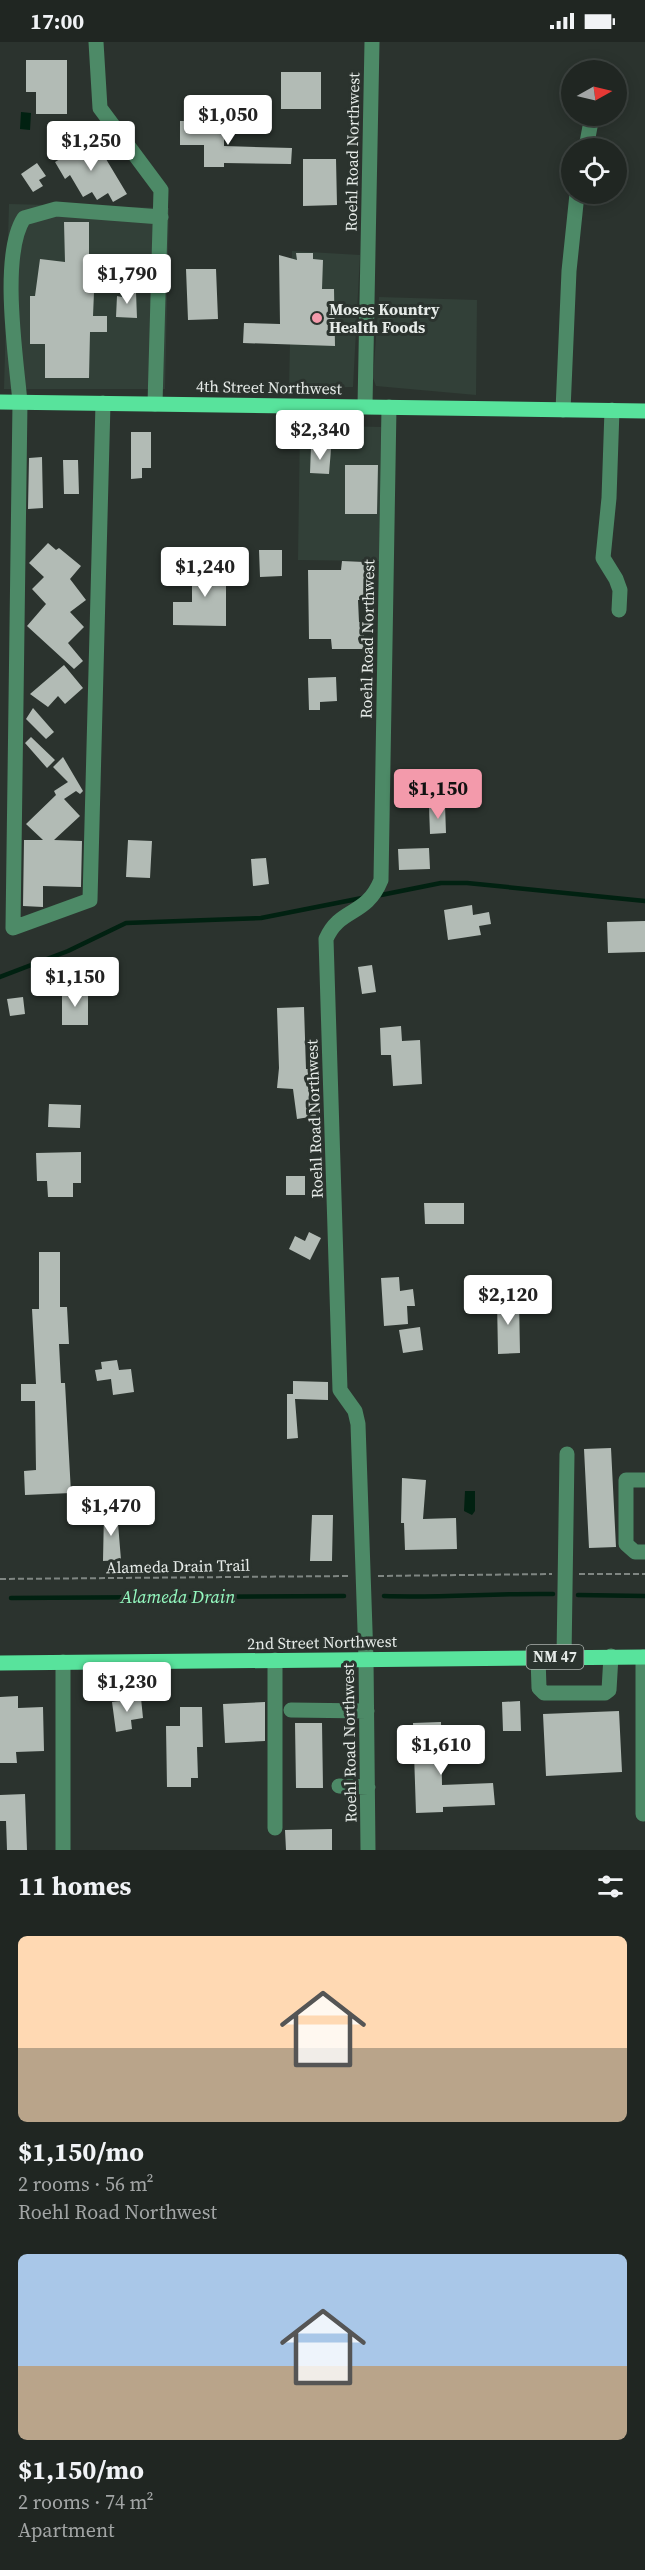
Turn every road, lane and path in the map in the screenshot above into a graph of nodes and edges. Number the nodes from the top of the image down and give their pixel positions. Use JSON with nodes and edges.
{"nodes":[{"id":1,"x":96,"y":42,"type":"edge"},
{"id":2,"x":372,"y":42,"type":"edge"},
{"id":3,"x":576,"y":204,"type":"edge"},
{"id":4,"x":161,"y":217,"type":"junction"},
{"id":5,"x":0,"y":402,"type":"edge"},
{"id":6,"x":21,"y":402,"type":"junction"},
{"id":7,"x":103,"y":403,"type":"junction"},
{"id":8,"x":155,"y":404,"type":"junction"},
{"id":9,"x":365,"y":406,"type":"junction"},
{"id":10,"x":389,"y":407,"type":"junction"},
{"id":11,"x":562,"y":410,"type":"junction"},
{"id":12,"x":612,"y":410,"type":"junction"},
{"id":13,"x":645,"y":411,"type":"edge"},
{"id":14,"x":619,"y":610,"type":"dead end"},
{"id":15,"x":567,"y":1454,"type":"dead end"},
{"id":16,"x":645,"y":1480,"type":"edge"},
{"id":17,"x":645,"y":1552,"type":"edge"},
{"id":18,"x":560,"y":1574,"type":"dead end"},
{"id":19,"x":573,"y":1574,"type":"dead end"},
{"id":20,"x":645,"y":1574,"type":"edge"},
{"id":21,"x":356,"y":1576,"type":"dead end"},
{"id":22,"x":371,"y":1576,"type":"dead end"},
{"id":23,"x":0,"y":1579,"type":"edge"},
{"id":24,"x":611,"y":1656,"type":"junction"},
{"id":25,"x":538,"y":1657,"type":"junction"},
{"id":26,"x":564,"y":1657,"type":"junction"},
{"id":27,"x":644,"y":1657,"type":"edge"},
{"id":28,"x":366,"y":1659,"type":"junction"},
{"id":29,"x":275,"y":1660,"type":"junction"},
{"id":30,"x":63,"y":1662,"type":"junction"},
{"id":31,"x":0,"y":1663,"type":"edge"},
{"id":32,"x":644,"y":1694,"type":"edge"},
{"id":33,"x":291,"y":1710,"type":"dead end"},
{"id":34,"x":367,"y":1711,"type":"junction"},
{"id":35,"x":339,"y":1786,"type":"dead end"},
{"id":36,"x":368,"y":1787,"type":"junction"},
{"id":37,"x":644,"y":1788,"type":"edge"},
{"id":38,"x":643,"y":1814,"type":"dead end"},
{"id":39,"x":275,"y":1828,"type":"dead end"},
{"id":40,"x":63,"y":1850,"type":"edge"},
{"id":41,"x":368,"y":1850,"type":"edge"}],
"edges":[{"from":1,"to":4,"type":"street"},
{"from":2,"to":9,"type":"street","name":"Roehl Road Northwest"},
{"from":3,"to":11,"type":"street"},
{"from":4,"to":6,"type":"street"},
{"from":4,"to":8,"type":"street"},
{"from":5,"to":6,"type":"main road","name":"4th Street Northwest"},
{"from":6,"to":7,"type":"main road","name":"4th Street Northwest"},
{"from":6,"to":7,"type":"street"},
{"from":7,"to":8,"type":"main road","name":"4th Street Northwest"},
{"from":8,"to":9,"type":"main road","name":"4th Street Northwest"},
{"from":9,"to":10,"type":"main road","name":"4th Street Northwest"},
{"from":10,"to":11,"type":"main road","name":"4th Street Northwest"},
{"from":10,"to":28,"type":"street","name":"Roehl Road Northwest"},
{"from":11,"to":12,"type":"main road","name":"4th Street Northwest"},
{"from":12,"to":13,"type":"main road","name":"4th Street Northwest"},
{"from":12,"to":14,"type":"street"},
{"from":15,"to":26,"type":"street"},
{"from":16,"to":17,"type":"street"},
{"from":18,"to":22,"type":"path"},
{"from":19,"to":20,"type":"path"},
{"from":21,"to":23,"type":"path","name":"Alameda Drain Trail"},
{"from":24,"to":25,"type":"street"},
{"from":24,"to":26,"type":"main road","name":"2nd Street Northwest","number":"NM 47"},
{"from":24,"to":27,"type":"main road","name":"2nd Street Northwest","number":"NM 47"},
{"from":25,"to":26,"type":"main road","name":"2nd Street Northwest","number":"NM 47"},
{"from":25,"to":28,"type":"main road","name":"2nd Street Northwest","number":"NM 47"},
{"from":27,"to":32,"type":"street"},
{"from":28,"to":29,"type":"main road","name":"2nd Street Northwest","number":"NM 47"},
{"from":28,"to":34,"type":"street","name":"Roehl Road Northwest"},
{"from":29,"to":30,"type":"main road","name":"2nd Street Northwest","number":"NM 47"},
{"from":29,"to":39,"type":"street"},
{"from":30,"to":31,"type":"main road","name":"2nd Street Northwest","number":"NM 47"},
{"from":30,"to":40,"type":"street"},
{"from":32,"to":37,"type":"street"},
{"from":33,"to":34,"type":"street"},
{"from":34,"to":36,"type":"street","name":"Roehl Road Northwest"},
{"from":35,"to":36,"type":"street"},
{"from":36,"to":41,"type":"street","name":"Roehl Road Northwest"},
{"from":37,"to":38,"type":"street"}]}
